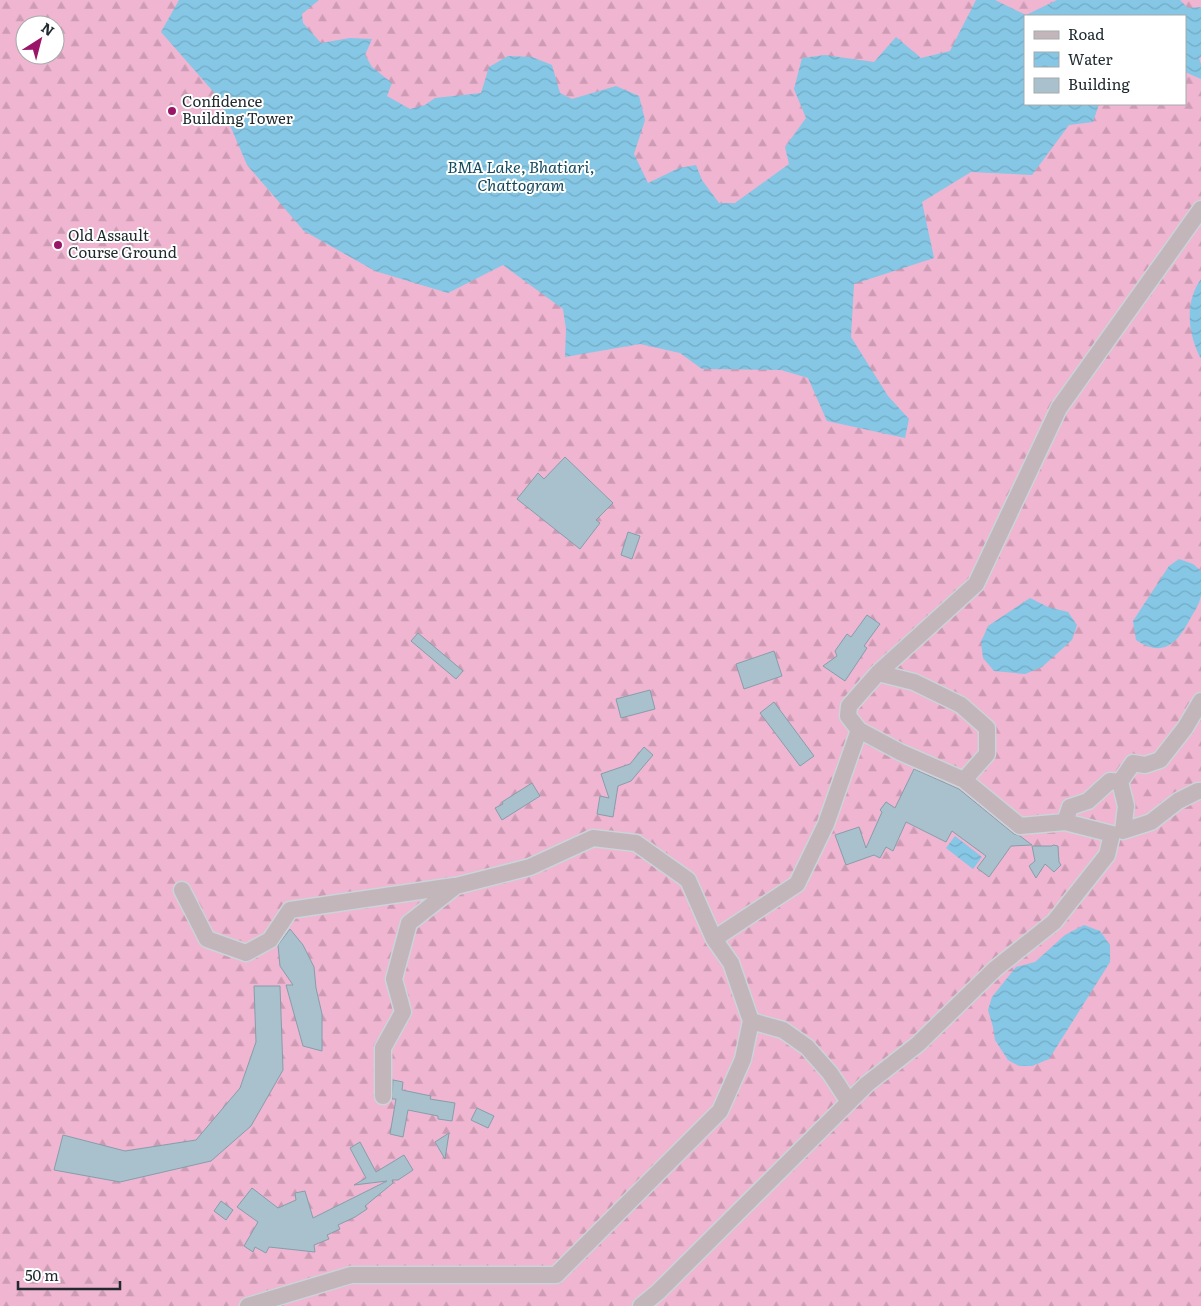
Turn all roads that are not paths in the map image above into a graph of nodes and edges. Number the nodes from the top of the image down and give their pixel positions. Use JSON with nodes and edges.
{"nodes":[{"id":1,"x":1201,"y":209,"type":"edge"},
{"id":2,"x":878,"y":673,"type":"junction"},
{"id":3,"x":1201,"y":701,"type":"edge"},
{"id":4,"x":859,"y":730,"type":"junction"},
{"id":5,"x":964,"y":780,"type":"junction"},
{"id":6,"x":1120,"y":782,"type":"junction"},
{"id":7,"x":1201,"y":791,"type":"edge"},
{"id":8,"x":1065,"y":822,"type":"junction"},
{"id":9,"x":1118,"y":833,"type":"junction"},
{"id":10,"x":456,"y":886,"type":"junction"},
{"id":11,"x":182,"y":890,"type":"dead end"},
{"id":12,"x":714,"y":939,"type":"junction"},
{"id":13,"x":751,"y":1021,"type":"junction"},
{"id":14,"x":383,"y":1096,"type":"dead end"},
{"id":15,"x":849,"y":1102,"type":"junction"},
{"id":16,"x":248,"y":1306,"type":"edge"},
{"id":17,"x":641,"y":1306,"type":"edge"}],
"edges":[{"from":1,"to":2,"type":"street"},
{"from":2,"to":4,"type":"street"},
{"from":2,"to":5,"type":"street"},
{"from":3,"to":6,"type":"street"},
{"from":4,"to":5,"type":"street"},
{"from":4,"to":12,"type":"street"},
{"from":5,"to":8,"type":"street"},
{"from":6,"to":8,"type":"street"},
{"from":6,"to":9,"type":"street"},
{"from":7,"to":9,"type":"street"},
{"from":8,"to":9,"type":"street"},
{"from":9,"to":15,"type":"street"},
{"from":10,"to":11,"type":"street"},
{"from":10,"to":12,"type":"street"},
{"from":10,"to":14,"type":"street"},
{"from":12,"to":13,"type":"street"},
{"from":13,"to":15,"type":"street"},
{"from":13,"to":16,"type":"street"},
{"from":15,"to":17,"type":"street"}]}
